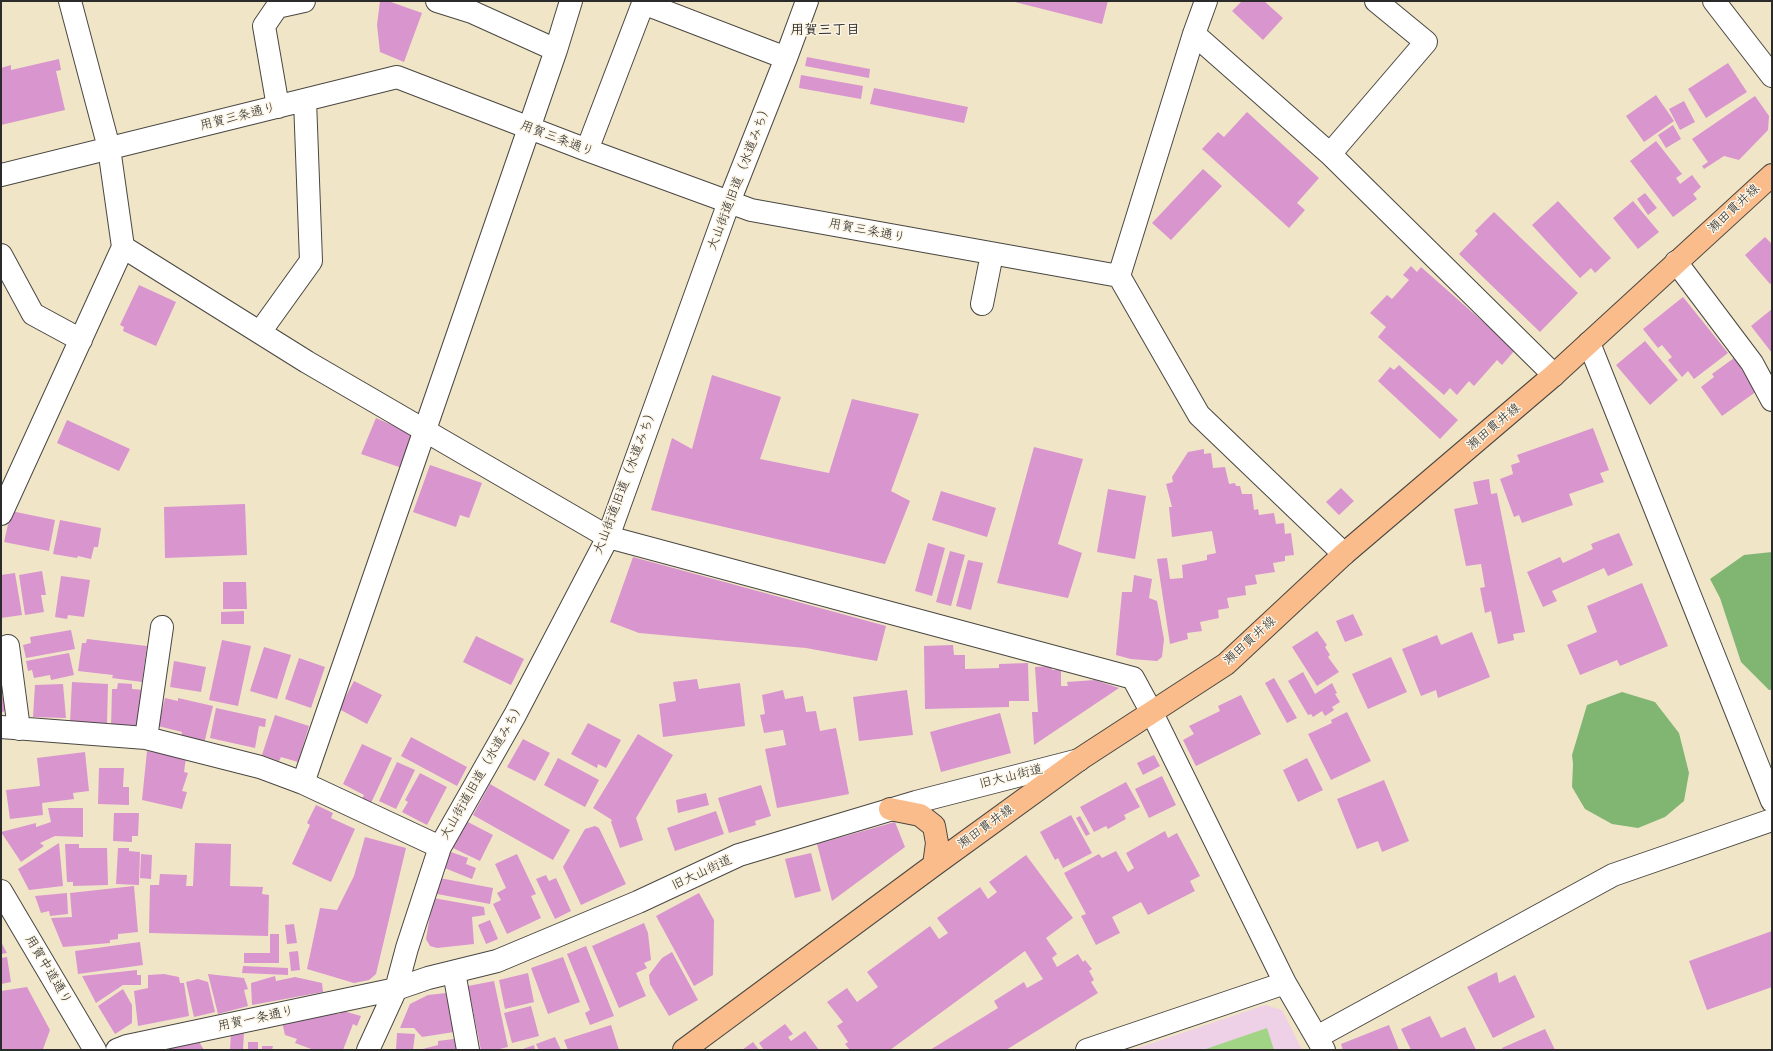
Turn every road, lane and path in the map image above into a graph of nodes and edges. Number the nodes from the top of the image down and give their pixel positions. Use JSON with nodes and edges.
{"nodes":[{"id":1,"x":70,"y":1,"type":"edge"},
{"id":2,"x":304,"y":1,"type":"edge"},
{"id":3,"x":437,"y":1,"type":"edge"},
{"id":4,"x":571,"y":1,"type":"edge"},
{"id":5,"x":807,"y":1,"type":"edge"},
{"id":6,"x":1206,"y":1,"type":"edge"},
{"id":7,"x":1376,"y":1,"type":"edge"},
{"id":8,"x":1714,"y":1,"type":"edge"},
{"id":9,"x":643,"y":2,"type":"edge"},
{"id":10,"x":1194,"y":34,"type":"junction"},
{"id":11,"x":556,"y":50,"type":"junction"},
{"id":12,"x":786,"y":58,"type":"junction"},
{"id":13,"x":1772,"y":76,"type":"edge"},
{"id":14,"x":305,"y":100,"type":"junction"},
{"id":15,"x":278,"y":107,"type":"junction"},
{"id":16,"x":528,"y":127,"type":"junction"},
{"id":17,"x":110,"y":148,"type":"junction"},
{"id":18,"x":587,"y":150,"type":"junction"},
{"id":19,"x":1330,"y":154,"type":"junction"},
{"id":20,"x":1,"y":175,"type":"edge"},
{"id":21,"x":1772,"y":175,"type":"edge"},
{"id":22,"x":729,"y":202,"type":"junction"},
{"id":23,"x":124,"y":247,"type":"junction"},
{"id":24,"x":992,"y":254,"type":"junction"},
{"id":25,"x":1,"y":255,"type":"edge"},
{"id":26,"x":1676,"y":262,"type":"junction"},
{"id":27,"x":1119,"y":276,"type":"junction"},
{"id":28,"x":982,"y":304,"type":"dead end"},
{"id":29,"x":260,"y":332,"type":"junction"},
{"id":30,"x":81,"y":340,"type":"junction"},
{"id":31,"x":1589,"y":343,"type":"junction"},
{"id":32,"x":1554,"y":375,"type":"junction"},
{"id":33,"x":1772,"y":400,"type":"edge"},
{"id":34,"x":425,"y":430,"type":"junction"},
{"id":35,"x":7,"y":486,"type":"edge"},
{"id":36,"x":1,"y":514,"type":"edge"},
{"id":37,"x":608,"y":536,"type":"junction"},
{"id":38,"x":1344,"y":554,"type":"junction"},
{"id":39,"x":162,"y":627,"type":"dead end"},
{"id":40,"x":8,"y":646,"type":"dead end"},
{"id":41,"x":1152,"y":713,"type":"junction"},
{"id":42,"x":10,"y":728,"type":"edge"},
{"id":43,"x":146,"y":738,"type":"junction"},
{"id":44,"x":1080,"y":759,"type":"junction"},
{"id":45,"x":303,"y":783,"type":"junction"},
{"id":46,"x":1772,"y":801,"type":"edge"},
{"id":47,"x":890,"y":809,"type":"junction"},
{"id":48,"x":1772,"y":820,"type":"edge"},
{"id":49,"x":440,"y":847,"type":"junction"},
{"id":50,"x":934,"y":865,"type":"junction"},
{"id":51,"x":1,"y":891,"type":"edge"},
{"id":52,"x":454,"y":972,"type":"junction"},
{"id":53,"x":1285,"y":983,"type":"junction"},
{"id":54,"x":396,"y":989,"type":"junction"},
{"id":55,"x":1321,"y":1044,"type":"edge"},
{"id":56,"x":96,"y":1050,"type":"edge"},
{"id":57,"x":117,"y":1050,"type":"edge"},
{"id":58,"x":368,"y":1050,"type":"edge"},
{"id":59,"x":468,"y":1050,"type":"edge"},
{"id":60,"x":684,"y":1050,"type":"edge"},
{"id":61,"x":1087,"y":1050,"type":"edge"}],
"edges":[{"from":1,"to":17,"type":"street"},
{"from":2,"to":15,"type":"street"},
{"from":3,"to":11,"type":"street"},
{"from":4,"to":11,"type":"street"},
{"from":5,"to":12,"type":"street","name":"大山街道旧道（水道みち）"},
{"from":6,"to":10,"type":"street"},
{"from":7,"to":19,"type":"street"},
{"from":8,"to":13,"type":"street"},
{"from":9,"to":12,"type":"street"},
{"from":9,"to":18,"type":"street"},
{"from":10,"to":19,"type":"street"},
{"from":10,"to":27,"type":"street"},
{"from":11,"to":16,"type":"street"},
{"from":12,"to":22,"type":"street","name":"大山街道旧道（水道みち）"},
{"from":14,"to":15,"type":"street","name":"用賀三条通り"},
{"from":14,"to":16,"type":"street","name":"用賀三条通り"},
{"from":14,"to":29,"type":"street"},
{"from":15,"to":17,"type":"street","name":"用賀三条通り"},
{"from":16,"to":18,"type":"street","name":"用賀三条通り"},
{"from":16,"to":34,"type":"street"},
{"from":17,"to":20,"type":"street","name":"用賀三条通り"},
{"from":17,"to":23,"type":"street"},
{"from":18,"to":22,"type":"street","name":"用賀三条通り"},
{"from":19,"to":32,"type":"street"},
{"from":21,"to":26,"type":"main road","name":"瀬田貫井線"},
{"from":22,"to":24,"type":"street","name":"用賀三条通り"},
{"from":22,"to":37,"type":"street","name":"大山街道旧道（水道みち）"},
{"from":23,"to":29,"type":"street"},
{"from":23,"to":30,"type":"street"},
{"from":24,"to":27,"type":"street","name":"用賀三条通り"},
{"from":24,"to":28,"type":"street"},
{"from":25,"to":30,"type":"street"},
{"from":26,"to":31,"type":"main road","name":"瀬田貫井線"},
{"from":26,"to":33,"type":"street"},
{"from":27,"to":38,"type":"street"},
{"from":29,"to":34,"type":"street"},
{"from":30,"to":35,"type":"street"},
{"from":31,"to":32,"type":"main road","name":"瀬田貫井線"},
{"from":31,"to":46,"type":"street"},
{"from":32,"to":38,"type":"main road","name":"瀬田貫井線"},
{"from":34,"to":37,"type":"street"},
{"from":34,"to":45,"type":"street"},
{"from":35,"to":36,"type":"street"},
{"from":37,"to":41,"type":"street"},
{"from":37,"to":49,"type":"street","name":"大山街道旧道（水道みち）"},
{"from":38,"to":41,"type":"main road","name":"瀬田貫井線"},
{"from":39,"to":43,"type":"street"},
{"from":40,"to":42,"type":"street"},
{"from":41,"to":44,"type":"main road","name":"瀬田貫井線"},
{"from":41,"to":53,"type":"street"},
{"from":42,"to":43,"type":"street"},
{"from":43,"to":45,"type":"street"},
{"from":44,"to":47,"type":"street","name":"旧大山街道"},
{"from":44,"to":50,"type":"main road","name":"瀬田貫井線"},
{"from":45,"to":49,"type":"street"},
{"from":47,"to":50,"type":"main road"},
{"from":47,"to":52,"type":"street","name":"旧大山街道"},
{"from":48,"to":55,"type":"street"},
{"from":49,"to":54,"type":"street","name":"大山街道旧道（水道みち）"},
{"from":50,"to":60,"type":"main road","name":"瀬田貫井線"},
{"from":51,"to":56,"type":"street","name":"用賀中道通り"},
{"from":52,"to":54,"type":"street","name":"旧大山街道"},
{"from":52,"to":59,"type":"street"},
{"from":53,"to":55,"type":"street"},
{"from":53,"to":61,"type":"street"},
{"from":54,"to":57,"type":"street","name":"用賀一条通り"},
{"from":54,"to":58,"type":"street"}]}
